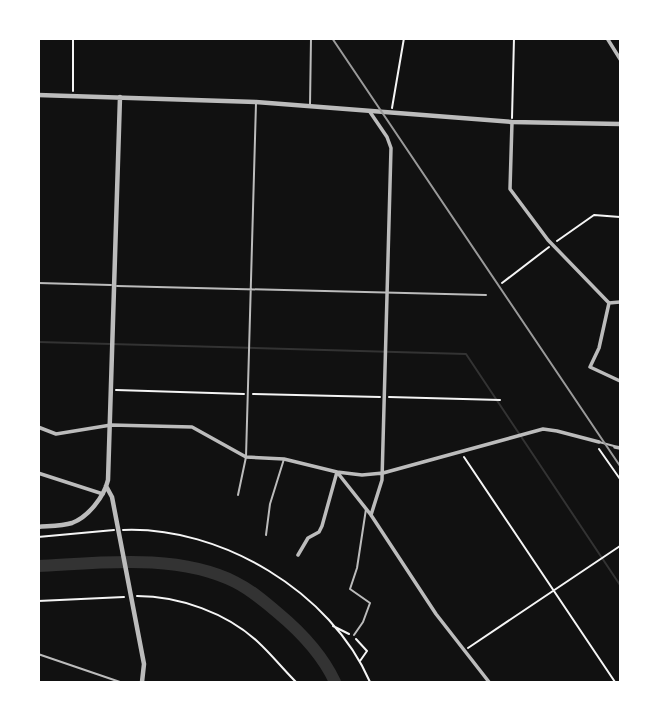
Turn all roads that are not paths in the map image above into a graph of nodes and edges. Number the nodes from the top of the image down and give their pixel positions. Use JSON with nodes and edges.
{"nodes":[{"id":1,"x":311,"y":38,"type":"edge"},
{"id":2,"x":607,"y":38,"type":"edge"},
{"id":3,"x":621,"y":59,"type":"edge"},
{"id":4,"x":38,"y":95,"type":"edge"},
{"id":5,"x":120,"y":97,"type":"junction"},
{"id":6,"x":256,"y":102,"type":"junction"},
{"id":7,"x":310,"y":106,"type":"junction"},
{"id":8,"x":369,"y":110,"type":"junction"},
{"id":9,"x":512,"y":122,"type":"junction"},
{"id":10,"x":621,"y":124,"type":"edge"},
{"id":11,"x":38,"y":283,"type":"edge"},
{"id":12,"x":114,"y":286,"type":"junction"},
{"id":13,"x":250,"y":288,"type":"junction"},
{"id":14,"x":387,"y":292,"type":"junction"},
{"id":15,"x":486,"y":295,"type":"dead end"},
{"id":16,"x":621,"y":302,"type":"edge"},
{"id":17,"x":609,"y":303,"type":"junction"},
{"id":18,"x":621,"y":381,"type":"edge"},
{"id":19,"x":111,"y":425,"type":"junction"},
{"id":20,"x":38,"y":427,"type":"edge"},
{"id":21,"x":598,"y":442,"type":"joint"},
{"id":22,"x":615,"y":447,"type":"joint"},
{"id":23,"x":621,"y":448,"type":"edge"},
{"id":24,"x":246,"y":457,"type":"junction"},
{"id":25,"x":284,"y":459,"type":"junction"},
{"id":26,"x":337,"y":472,"type":"junction"},
{"id":27,"x":383,"y":473,"type":"junction"},
{"id":28,"x":38,"y":474,"type":"edge"},
{"id":29,"x":106,"y":486,"type":"junction"},
{"id":30,"x":103,"y":494,"type":"junction"},
{"id":31,"x":238,"y":495,"type":"dead end"},
{"id":32,"x":366,"y":509,"type":"junction"},
{"id":33,"x":371,"y":515,"type":"junction"},
{"id":34,"x":38,"y":527,"type":"edge"},
{"id":35,"x":266,"y":535,"type":"dead end"},
{"id":36,"x":298,"y":555,"type":"dead end"},
{"id":37,"x":354,"y":635,"type":"dead end"},
{"id":38,"x":38,"y":654,"type":"edge"},
{"id":39,"x":120,"y":682,"type":"edge"},
{"id":40,"x":142,"y":682,"type":"edge"},
{"id":41,"x":489,"y":682,"type":"edge"}],
"edges":[{"from":1,"to":7,"type":"lane"},
{"from":2,"to":3,"type":"street"},
{"from":4,"to":5,"type":"street"},
{"from":5,"to":6,"type":"street"},
{"from":5,"to":12,"type":"street"},
{"from":6,"to":7,"type":"street"},
{"from":6,"to":13,"type":"lane"},
{"from":7,"to":8,"type":"street"},
{"from":8,"to":9,"type":"street"},
{"from":8,"to":14,"type":"street"},
{"from":9,"to":10,"type":"street"},
{"from":9,"to":17,"type":"street"},
{"from":11,"to":12,"type":"lane"},
{"from":12,"to":13,"type":"lane"},
{"from":12,"to":19,"type":"street"},
{"from":13,"to":14,"type":"lane"},
{"from":13,"to":24,"type":"lane"},
{"from":14,"to":15,"type":"lane"},
{"from":14,"to":27,"type":"street"},
{"from":16,"to":17,"type":"street"},
{"from":17,"to":18,"type":"street"},
{"from":19,"to":20,"type":"street"},
{"from":19,"to":24,"type":"street"},
{"from":19,"to":29,"type":"street"},
{"from":21,"to":22,"type":"lane"},
{"from":21,"to":27,"type":"street"},
{"from":22,"to":23,"type":"street"},
{"from":24,"to":25,"type":"street"},
{"from":24,"to":31,"type":"lane"},
{"from":25,"to":26,"type":"street"},
{"from":25,"to":35,"type":"lane"},
{"from":26,"to":27,"type":"street"},
{"from":26,"to":32,"type":"street"},
{"from":26,"to":36,"type":"street"},
{"from":27,"to":33,"type":"street"},
{"from":28,"to":30,"type":"street"},
{"from":29,"to":30,"type":"street"},
{"from":29,"to":40,"type":"street"},
{"from":30,"to":34,"type":"street"},
{"from":32,"to":33,"type":"street"},
{"from":32,"to":37,"type":"lane"},
{"from":33,"to":41,"type":"street"},
{"from":38,"to":39,"type":"lane"}]}
